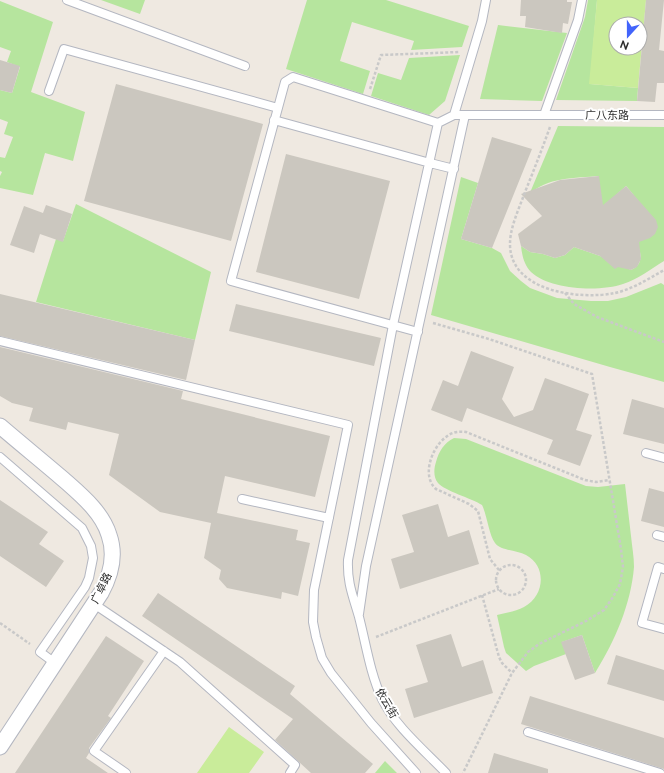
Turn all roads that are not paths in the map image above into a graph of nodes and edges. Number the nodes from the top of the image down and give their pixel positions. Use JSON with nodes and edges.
{"nodes":[{"id":1,"x":67,"y":0,"type":"edge"},
{"id":2,"x":486,"y":0,"type":"edge"},
{"id":3,"x":582,"y":0,"type":"edge"},
{"id":4,"x":245,"y":66,"type":"dead end"},
{"id":5,"x":49,"y":91,"type":"dead end"},
{"id":6,"x":278,"y":108,"type":"junction"},
{"id":7,"x":454,"y":115,"type":"junction"},
{"id":8,"x":465,"y":115,"type":"junction"},
{"id":9,"x":550,"y":115,"type":"junction"},
{"id":10,"x":664,"y":115,"type":"edge"},
{"id":11,"x":274,"y":120,"type":"junction"},
{"id":12,"x":438,"y":123,"type":"junction"},
{"id":13,"x":430,"y":163,"type":"junction"},
{"id":14,"x":454,"y":168,"type":"junction"},
{"id":15,"x":393,"y":325,"type":"junction"},
{"id":16,"x":418,"y":332,"type":"junction"},
{"id":17,"x":0,"y":341,"type":"edge"},
{"id":18,"x":0,"y":426,"type":"edge"},
{"id":19,"x":646,"y":453,"type":"dead end"},
{"id":20,"x":0,"y":457,"type":"edge"},
{"id":21,"x":664,"y":458,"type":"edge"},
{"id":22,"x":242,"y":499,"type":"dead end"},
{"id":23,"x":329,"y":518,"type":"junction"},
{"id":24,"x":664,"y":569,"type":"edge"},
{"id":25,"x":94,"y":604,"type":"junction"},
{"id":26,"x":359,"y":617,"type":"junction"},
{"id":27,"x":664,"y":629,"type":"edge"},
{"id":28,"x":164,"y":651,"type":"junction"},
{"id":29,"x":55,"y":663,"type":"junction"},
{"id":30,"x":528,"y":732,"type":"dead end"},
{"id":31,"x":0,"y":747,"type":"edge"},
{"id":32,"x":126,"y":773,"type":"edge"},
{"id":33,"x":290,"y":773,"type":"edge"},
{"id":34,"x":416,"y":773,"type":"edge"},
{"id":35,"x":446,"y":773,"type":"edge"},
{"id":36,"x":660,"y":773,"type":"edge"}],
"edges":[{"from":1,"to":4,"type":"lane"},
{"from":2,"to":7,"type":"lane"},
{"from":3,"to":9,"type":"lane"},
{"from":5,"to":6,"type":"lane"},
{"from":6,"to":11,"type":"lane"},
{"from":6,"to":12,"type":"lane"},
{"from":7,"to":8,"type":"lane","name":"广八东路"},
{"from":7,"to":12,"type":"lane"},
{"from":8,"to":9,"type":"lane","name":"广八东路"},
{"from":8,"to":14,"type":"lane"},
{"from":9,"to":10,"type":"lane","name":"广八东路"},
{"from":11,"to":13,"type":"lane"},
{"from":11,"to":15,"type":"lane"},
{"from":12,"to":13,"type":"lane"},
{"from":13,"to":14,"type":"lane"},
{"from":13,"to":15,"type":"lane"},
{"from":14,"to":16,"type":"lane"},
{"from":15,"to":16,"type":"lane"},
{"from":15,"to":26,"type":"lane"},
{"from":16,"to":26,"type":"lane"},
{"from":17,"to":23,"type":"lane"},
{"from":18,"to":25,"type":"street","name":"广卓路"},
{"from":19,"to":21,"type":"lane"},
{"from":20,"to":29,"type":"lane"},
{"from":22,"to":23,"type":"lane"},
{"from":23,"to":34,"type":"lane"},
{"from":24,"to":27,"type":"lane"},
{"from":25,"to":28,"type":"lane"},
{"from":25,"to":29,"type":"street","name":"广卓路"},
{"from":26,"to":35,"type":"lane","name":"依云街"},
{"from":28,"to":32,"type":"lane"},
{"from":28,"to":33,"type":"lane"},
{"from":29,"to":31,"type":"street","name":"广卓路"},
{"from":30,"to":36,"type":"lane"}]}
